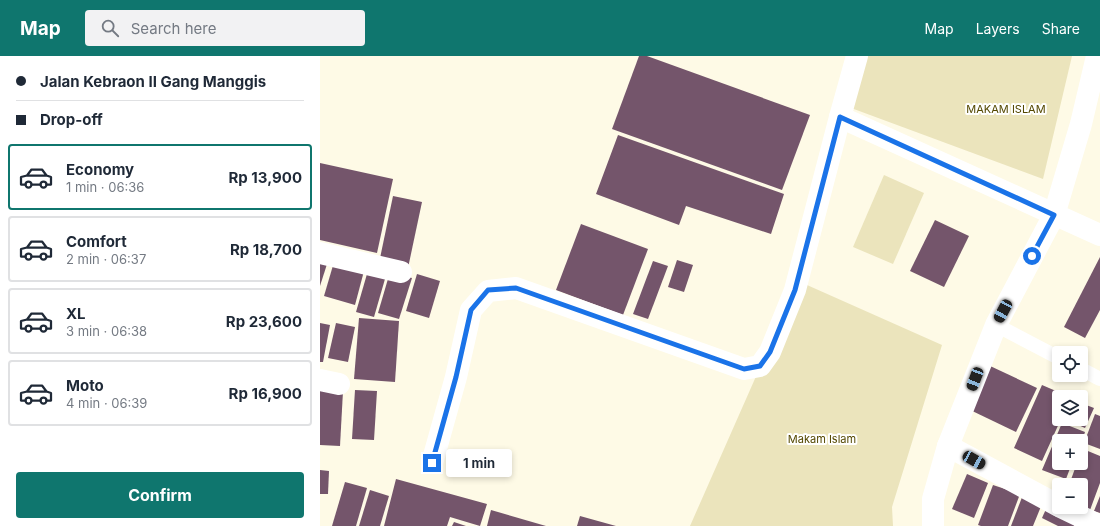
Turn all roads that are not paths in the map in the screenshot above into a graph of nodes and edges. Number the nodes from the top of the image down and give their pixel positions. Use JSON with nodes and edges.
{"nodes":[{"id":1,"x":857,"y":56,"type":"edge"},
{"id":2,"x":1097,"y":56,"type":"edge"},
{"id":3,"x":840,"y":117,"type":"junction"},
{"id":4,"x":1054,"y":215,"type":"junction"},
{"id":5,"x":1100,"y":235,"type":"edge"},
{"id":6,"x":320,"y":253,"type":"edge"},
{"id":7,"x":401,"y":272,"type":"dead end"},
{"id":8,"x":996,"y":325,"type":"junction"},
{"id":9,"x":1052,"y":354,"type":"edge"},
{"id":10,"x":1088,"y":372,"type":"edge"},
{"id":11,"x":1100,"y":378,"type":"edge"},
{"id":12,"x":948,"y":446,"type":"junction"},
{"id":13,"x":432,"y":463,"type":"dead end"},
{"id":14,"x":1052,"y":502,"type":"edge"},
{"id":15,"x":1076,"y":514,"type":"edge"},
{"id":16,"x":933,"y":526,"type":"edge"},
{"id":17,"x":1100,"y":526,"type":"edge"}],
"edges":[{"from":1,"to":3,"type":"street"},
{"from":2,"to":4,"type":"street"},
{"from":3,"to":4,"type":"street"},
{"from":3,"to":13,"type":"street"},
{"from":4,"to":5,"type":"street"},
{"from":4,"to":8,"type":"street"},
{"from":6,"to":7,"type":"street"},
{"from":8,"to":9,"type":"lane"},
{"from":8,"to":12,"type":"street"},
{"from":10,"to":11,"type":"lane"},
{"from":12,"to":14,"type":"street"},
{"from":12,"to":16,"type":"street"},
{"from":15,"to":17,"type":"street"}]}
